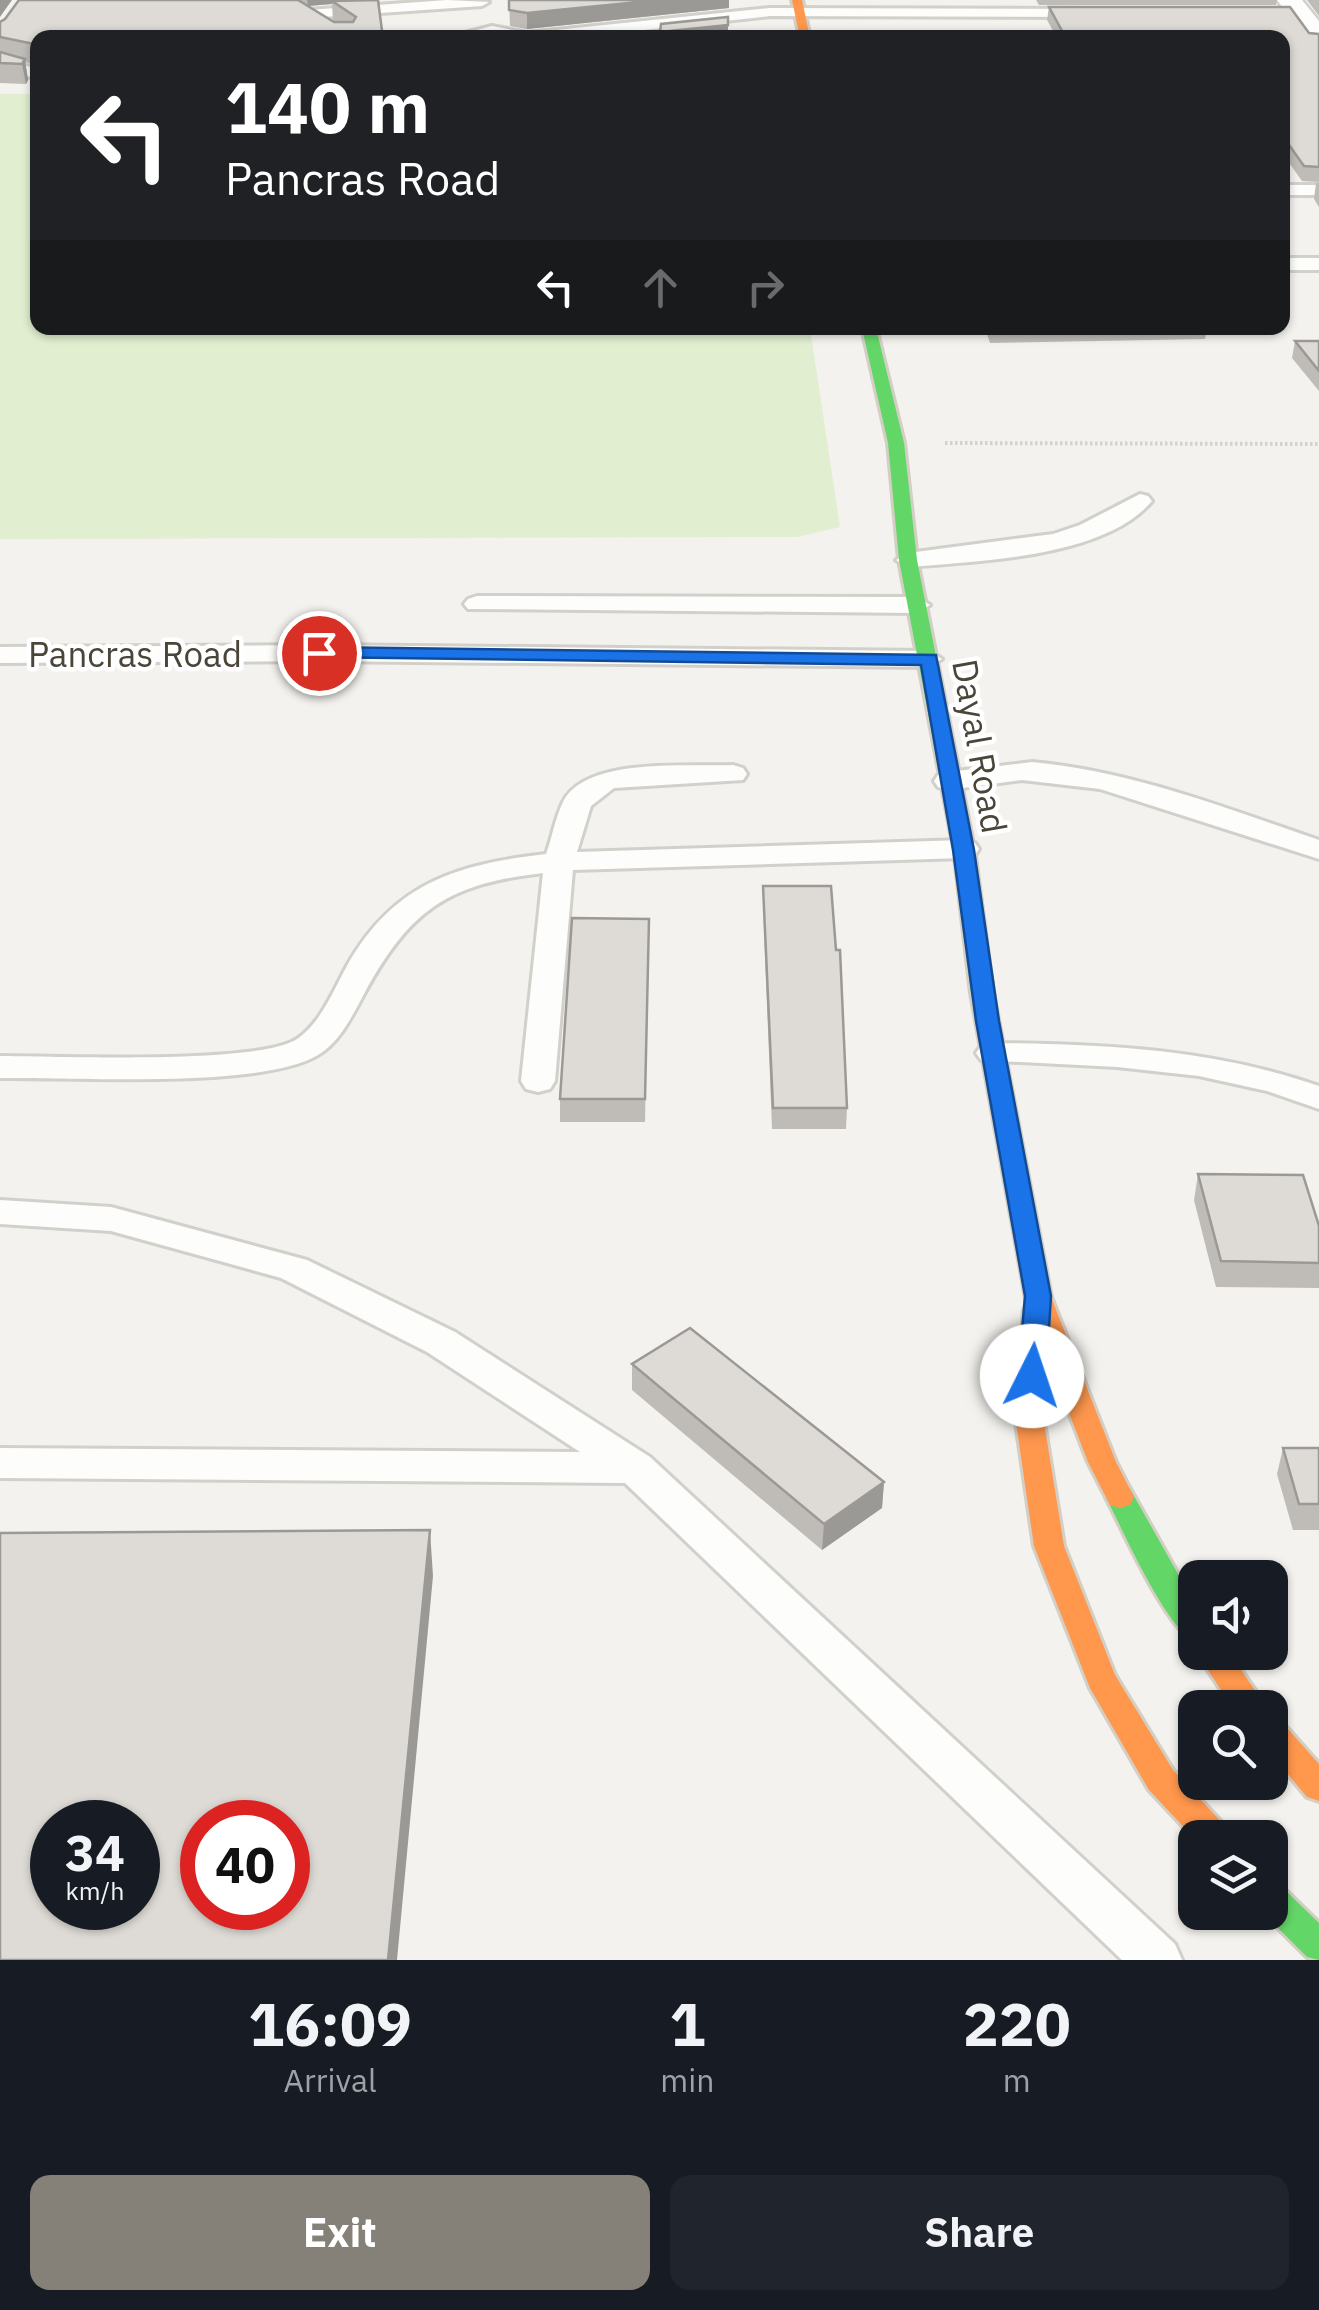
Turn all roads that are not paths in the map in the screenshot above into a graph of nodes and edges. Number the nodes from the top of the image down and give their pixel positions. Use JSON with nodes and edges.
{"nodes":[{"id":1,"x":482,"y":2,"type":"edge"},
{"id":2,"x":798,"y":6,"type":"edge"},
{"id":3,"x":1289,"y":9,"type":"edge"},
{"id":4,"x":1107,"y":13,"type":"edge"},
{"id":5,"x":329,"y":30,"type":"edge"},
{"id":6,"x":595,"y":30,"type":"edge"},
{"id":7,"x":1319,"y":38,"type":"edge"},
{"id":8,"x":0,"y":64,"type":"edge"},
{"id":9,"x":30,"y":72,"type":"edge"},
{"id":10,"x":1290,"y":190,"type":"edge"},
{"id":11,"x":1319,"y":190,"type":"edge"},
{"id":12,"x":1290,"y":264,"type":"edge"},
{"id":13,"x":1319,"y":264,"type":"edge"},
{"id":14,"x":871,"y":335,"type":"edge"},
{"id":15,"x":1140,"y":501,"type":"dead end"},
{"id":16,"x":908,"y":560,"type":"junction"},
{"id":17,"x":478,"y":604,"type":"dead end"},
{"id":18,"x":917,"y":605,"type":"junction"},
{"id":19,"x":0,"y":655,"type":"edge"},
{"id":20,"x":929,"y":659,"type":"junction"},
{"id":21,"x":733,"y":774,"type":"dead end"},
{"id":22,"x":948,"y":781,"type":"junction"},
{"id":23,"x":964,"y":850,"type":"junction"},
{"id":24,"x":1319,"y":850,"type":"edge"},
{"id":25,"x":559,"y":862,"type":"junction"},
{"id":26,"x":993,"y":1053,"type":"junction"},
{"id":27,"x":0,"y":1067,"type":"edge"},
{"id":28,"x":538,"y":1081,"type":"dead end"},
{"id":29,"x":1319,"y":1098,"type":"edge"},
{"id":30,"x":0,"y":1212,"type":"edge"},
{"id":31,"x":1038,"y":1296,"type":"junction"},
{"id":32,"x":0,"y":1463,"type":"edge"},
{"id":33,"x":635,"y":1468,"type":"junction"},
{"id":34,"x":1178,"y":1604,"type":"edge"},
{"id":35,"x":1288,"y":1751,"type":"edge"},
{"id":36,"x":1319,"y":1787,"type":"edge"},
{"id":37,"x":1198,"y":1820,"type":"edge"},
{"id":38,"x":1288,"y":1916,"type":"edge"},
{"id":39,"x":1319,"y":1946,"type":"edge"},
{"id":40,"x":1157,"y":1960,"type":"edge"}],
"edges":[{"from":1,"to":5,"type":"lane"},
{"from":2,"to":4,"type":"lane"},
{"from":2,"to":6,"type":"lane"},
{"from":3,"to":7,"type":"street"},
{"from":8,"to":9,"type":"lane"},
{"from":10,"to":11,"type":"lane"},
{"from":12,"to":13,"type":"lane"},
{"from":14,"to":16,"type":"street","name":"Dayal Road"},
{"from":15,"to":16,"type":"lane"},
{"from":16,"to":18,"type":"street","name":"Dayal Road"},
{"from":17,"to":18,"type":"lane"},
{"from":18,"to":20,"type":"street","name":"Dayal Road"},
{"from":19,"to":20,"type":"lane","name":"Pancras Road"},
{"from":20,"to":22,"type":"street","name":"Dayal Road"},
{"from":21,"to":25,"type":"lane"},
{"from":22,"to":23,"type":"street","name":"Dayal Road"},
{"from":22,"to":24,"type":"lane"},
{"from":23,"to":25,"type":"lane"},
{"from":23,"to":26,"type":"street","name":"Dayal Road"},
{"from":25,"to":27,"type":"lane"},
{"from":25,"to":28,"type":"lane"},
{"from":26,"to":29,"type":"lane"},
{"from":26,"to":31,"type":"street","name":"Dayal Road"},
{"from":30,"to":33,"type":"lane"},
{"from":31,"to":34,"type":"street","name":"Dayal Road"},
{"from":31,"to":37,"type":"street","name":"Dayal Road"},
{"from":32,"to":33,"type":"lane"},
{"from":33,"to":40,"type":"lane"},
{"from":35,"to":36,"type":"street"},
{"from":38,"to":39,"type":"street"}]}
